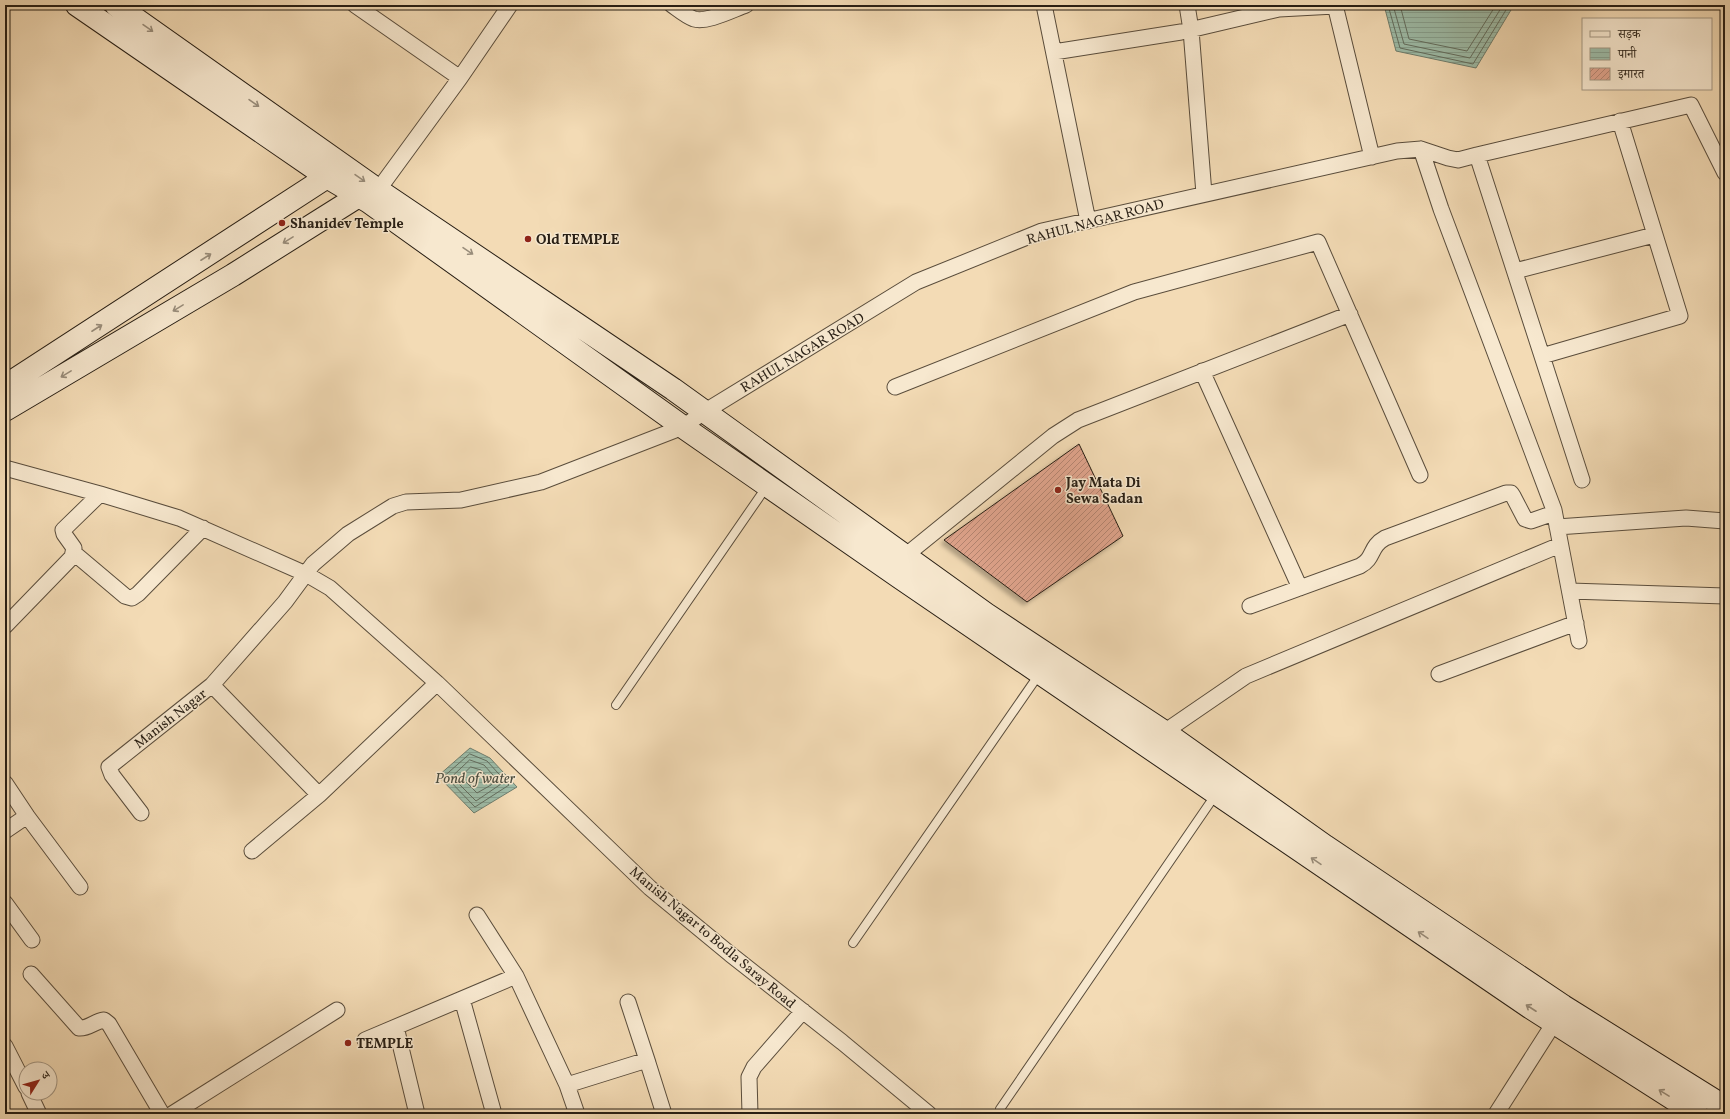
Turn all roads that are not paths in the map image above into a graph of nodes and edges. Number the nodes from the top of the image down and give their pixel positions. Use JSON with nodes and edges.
{"nodes":[{"id":1,"x":116,"y":5,"type":"edge"},
{"id":2,"x":356,"y":5,"type":"edge"},
{"id":3,"x":510,"y":5,"type":"edge"},
{"id":4,"x":672,"y":5,"type":"edge"},
{"id":5,"x":746,"y":5,"type":"edge"},
{"id":6,"x":1044,"y":5,"type":"edge"},
{"id":7,"x":1187,"y":5,"type":"edge"},
{"id":8,"x":81,"y":6,"type":"edge"},
{"id":9,"x":1335,"y":6,"type":"edge"},
{"id":10,"x":1191,"y":30,"type":"junction"},
{"id":11,"x":1054,"y":52,"type":"junction"},
{"id":12,"x":460,"y":78,"type":"junction"},
{"id":13,"x":1620,"y":120,"type":"junction"},
{"id":14,"x":1421,"y":149,"type":"junction"},
{"id":15,"x":1477,"y":155,"type":"junction"},
{"id":16,"x":1372,"y":157,"type":"junction"},
{"id":17,"x":1725,"y":173,"type":"edge"},
{"id":18,"x":326,"y":177,"type":"junction"},
{"id":19,"x":1204,"y":194,"type":"junction"},
{"id":20,"x":368,"y":196,"type":"junction"},
{"id":21,"x":1088,"y":221,"type":"junction"},
{"id":22,"x":1654,"y":235,"type":"junction"},
{"id":23,"x":1515,"y":271,"type":"junction"},
{"id":24,"x":1350,"y":314,"type":"junction"},
{"id":25,"x":1542,"y":356,"type":"junction"},
{"id":26,"x":1202,"y":371,"type":"junction"},
{"id":27,"x":5,"y":386,"type":"edge"},
{"id":28,"x":895,"y":387,"type":"dead end"},
{"id":29,"x":5,"y":410,"type":"edge"},
{"id":30,"x":704,"y":412,"type":"junction"},
{"id":31,"x":683,"y":427,"type":"junction"},
{"id":32,"x":5,"y":468,"type":"edge"},
{"id":33,"x":1420,"y":475,"type":"dead end"},
{"id":34,"x":1582,"y":480,"type":"dead end"},
{"id":35,"x":767,"y":485,"type":"junction"},
{"id":36,"x":100,"y":494,"type":"junction"},
{"id":37,"x":1556,"y":520,"type":"junction"},
{"id":38,"x":1725,"y":521,"type":"edge"},
{"id":39,"x":203,"y":528,"type":"junction"},
{"id":40,"x":1560,"y":545,"type":"junction"},
{"id":41,"x":74,"y":553,"type":"junction"},
{"id":42,"x":905,"y":556,"type":"junction"},
{"id":43,"x":310,"y":569,"type":"junction"},
{"id":44,"x":1300,"y":588,"type":"junction"},
{"id":45,"x":1570,"y":591,"type":"junction"},
{"id":46,"x":1725,"y":596,"type":"edge"},
{"id":47,"x":1250,"y":606,"type":"dead end"},
{"id":48,"x":1576,"y":623,"type":"junction"},
{"id":49,"x":5,"y":626,"type":"edge"},
{"id":50,"x":1579,"y":640,"type":"dead end"},
{"id":51,"x":1040,"y":673,"type":"junction"},
{"id":52,"x":1439,"y":674,"type":"dead end"},
{"id":53,"x":437,"y":684,"type":"junction"},
{"id":54,"x":212,"y":685,"type":"junction"},
{"id":55,"x":616,"y":705,"type":"dead end"},
{"id":56,"x":1163,"y":731,"type":"junction"},
{"id":57,"x":1147,"y":746,"type":"junction"},
{"id":58,"x":5,"y":783,"type":"edge"},
{"id":59,"x":1216,"y":793,"type":"junction"},
{"id":60,"x":319,"y":795,"type":"junction"},
{"id":61,"x":141,"y":813,"type":"dead end"},
{"id":62,"x":27,"y":816,"type":"junction"},
{"id":63,"x":5,"y":831,"type":"edge"},
{"id":64,"x":252,"y":851,"type":"dead end"},
{"id":65,"x":80,"y":887,"type":"dead end"},
{"id":66,"x":5,"y":903,"type":"edge"},
{"id":67,"x":477,"y":915,"type":"dead end"},
{"id":68,"x":32,"y":940,"type":"dead end"},
{"id":69,"x":853,"y":943,"type":"dead end"},
{"id":70,"x":32,"y":974,"type":"dead end"},
{"id":71,"x":516,"y":976,"type":"junction"},
{"id":72,"x":462,"y":999,"type":"junction"},
{"id":73,"x":628,"y":1002,"type":"dead end"},
{"id":74,"x":337,"y":1010,"type":"dead end"},
{"id":75,"x":803,"y":1011,"type":"junction"},
{"id":76,"x":1554,"y":1023,"type":"junction"},
{"id":77,"x":396,"y":1027,"type":"junction"},
{"id":78,"x":365,"y":1040,"type":"dead end"},
{"id":79,"x":5,"y":1046,"type":"edge"},
{"id":80,"x":648,"y":1064,"type":"junction"},
{"id":81,"x":18,"y":1071,"type":"edge"},
{"id":82,"x":567,"y":1085,"type":"junction"},
{"id":83,"x":33,"y":1101,"type":"edge"},
{"id":84,"x":1725,"y":1107,"type":"edge"},
{"id":85,"x":1000,"y":1109,"type":"dead end"},
{"id":86,"x":39,"y":1114,"type":"edge"},
{"id":87,"x":162,"y":1114,"type":"edge"},
{"id":88,"x":172,"y":1114,"type":"edge"},
{"id":89,"x":416,"y":1114,"type":"edge"},
{"id":90,"x":494,"y":1114,"type":"edge"},
{"id":91,"x":576,"y":1114,"type":"edge"},
{"id":92,"x":664,"y":1114,"type":"edge"},
{"id":93,"x":750,"y":1114,"type":"edge"},
{"id":94,"x":929,"y":1114,"type":"edge"},
{"id":95,"x":1496,"y":1114,"type":"edge"},
{"id":96,"x":1697,"y":1114,"type":"edge"}],
"edges":[{"from":1,"to":20,"type":"main road","one_way":true},
{"from":2,"to":12,"type":"street"},
{"from":3,"to":12,"type":"street"},
{"from":4,"to":5,"type":"street"},
{"from":6,"to":11,"type":"street"},
{"from":7,"to":10,"type":"street"},
{"from":8,"to":18,"type":"main road"},
{"from":9,"to":10,"type":"street"},
{"from":9,"to":16,"type":"street"},
{"from":10,"to":11,"type":"street"},
{"from":10,"to":19,"type":"street"},
{"from":11,"to":21,"type":"street"},
{"from":12,"to":20,"type":"street"},
{"from":13,"to":15,"type":"street","name":"RAHUL NAGAR ROAD"},
{"from":13,"to":17,"type":"street","name":"RAHUL NAGAR ROAD"},
{"from":13,"to":22,"type":"street"},
{"from":14,"to":15,"type":"street","name":"RAHUL NAGAR ROAD"},
{"from":14,"to":16,"type":"street","name":"RAHUL NAGAR ROAD"},
{"from":14,"to":37,"type":"street"},
{"from":15,"to":23,"type":"street"},
{"from":16,"to":19,"type":"street","name":"RAHUL NAGAR ROAD"},
{"from":18,"to":20,"type":"main road"},
{"from":27,"to":18,"type":"main road","one_way":true},
{"from":19,"to":21,"type":"street","name":"RAHUL NAGAR ROAD"},
{"from":20,"to":29,"type":"main road","one_way":true},
{"from":20,"to":30,"type":"main road","one_way":true},
{"from":20,"to":31,"type":"main road"},
{"from":21,"to":30,"type":"street","name":"RAHUL NAGAR ROAD"},
{"from":22,"to":23,"type":"street"},
{"from":22,"to":25,"type":"street"},
{"from":23,"to":25,"type":"street"},
{"from":24,"to":26,"type":"street"},
{"from":24,"to":28,"type":"street"},
{"from":24,"to":33,"type":"street"},
{"from":25,"to":34,"type":"street"},
{"from":26,"to":42,"type":"street"},
{"from":26,"to":44,"type":"street"},
{"from":30,"to":31,"type":"street","name":"RAHUL NAGAR ROAD"},
{"from":30,"to":42,"type":"main road"},
{"from":31,"to":35,"type":"main road"},
{"from":31,"to":43,"type":"street","name":"RAHUL NAGAR ROAD"},
{"from":32,"to":36,"type":"street","name":"Manish Nagar to Bodla Saray Road"},
{"from":35,"to":51,"type":"main road"},
{"from":35,"to":55,"type":"lane"},
{"from":36,"to":39,"type":"street","name":"Manish Nagar to Bodla Saray Road"},
{"from":36,"to":41,"type":"street"},
{"from":37,"to":38,"type":"street"},
{"from":37,"to":40,"type":"street"},
{"from":37,"to":44,"type":"street"},
{"from":39,"to":41,"type":"street"},
{"from":39,"to":43,"type":"street","name":"Manish Nagar to Bodla Saray Road"},
{"from":40,"to":45,"type":"street"},
{"from":40,"to":56,"type":"street"},
{"from":41,"to":49,"type":"street"},
{"from":42,"to":56,"type":"main road"},
{"from":43,"to":53,"type":"street","name":"Manish Nagar to Bodla Saray Road"},
{"from":43,"to":54,"type":"street","name":"RAHUL NAGAR ROAD"},
{"from":44,"to":47,"type":"street"},
{"from":45,"to":46,"type":"street"},
{"from":45,"to":48,"type":"street"},
{"from":48,"to":50,"type":"street"},
{"from":48,"to":52,"type":"street"},
{"from":51,"to":57,"type":"main road"},
{"from":51,"to":69,"type":"lane"},
{"from":53,"to":60,"type":"street"},
{"from":53,"to":75,"type":"street","name":"Manish Nagar to Bodla Saray Road"},
{"from":54,"to":60,"type":"street","name":"Manish Nagar"},
{"from":54,"to":61,"type":"street","name":"Manish Nagar"},
{"from":56,"to":57,"type":"street"},
{"from":56,"to":84,"type":"main road"},
{"from":57,"to":59,"type":"main road"},
{"from":58,"to":62,"type":"street"},
{"from":76,"to":59,"type":"main road","one_way":true},
{"from":59,"to":85,"type":"lane"},
{"from":60,"to":64,"type":"street"},
{"from":62,"to":63,"type":"street"},
{"from":62,"to":65,"type":"street"},
{"from":66,"to":68,"type":"street"},
{"from":67,"to":71,"type":"street"},
{"from":70,"to":87,"type":"street"},
{"from":71,"to":72,"type":"street"},
{"from":71,"to":82,"type":"street"},
{"from":72,"to":77,"type":"street"},
{"from":72,"to":90,"type":"street"},
{"from":73,"to":80,"type":"street"},
{"from":74,"to":88,"type":"street"},
{"from":75,"to":93,"type":"street"},
{"from":75,"to":94,"type":"street","name":"Manish Nagar to Bodla Saray Road"},
{"from":76,"to":95,"type":"street"},
{"from":96,"to":76,"type":"main road","one_way":true},
{"from":77,"to":78,"type":"street"},
{"from":77,"to":89,"type":"street"},
{"from":79,"to":81,"type":"street"},
{"from":80,"to":82,"type":"street"},
{"from":80,"to":92,"type":"street"},
{"from":82,"to":91,"type":"street"},
{"from":83,"to":86,"type":"street"}]}
